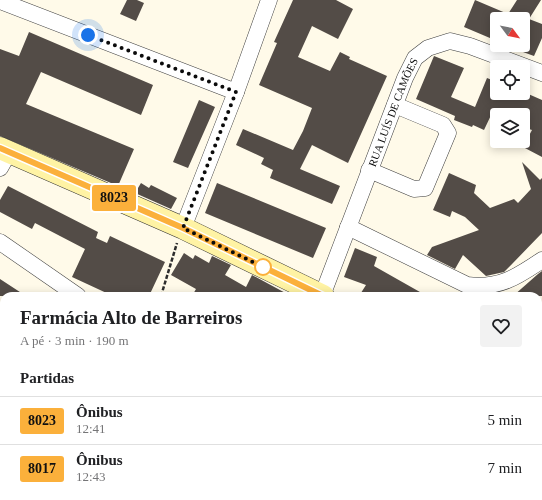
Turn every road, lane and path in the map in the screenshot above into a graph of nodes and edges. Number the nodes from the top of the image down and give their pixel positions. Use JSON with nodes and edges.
{"nodes":[{"id":1,"x":269,"y":0,"type":"edge"},
{"id":2,"x":0,"y":1,"type":"edge"},
{"id":3,"x":542,"y":73,"type":"edge"},
{"id":4,"x":236,"y":92,"type":"junction"},
{"id":5,"x":395,"y":105,"type":"junction"},
{"id":6,"x":3,"y":156,"type":"edge"},
{"id":7,"x":369,"y":170,"type":"junction"},
{"id":8,"x":348,"y":227,"type":"junction"},
{"id":9,"x":180,"y":235,"type":"junction"},
{"id":10,"x":0,"y":242,"type":"edge"},
{"id":11,"x":542,"y":260,"type":"edge"},
{"id":12,"x":72,"y":292,"type":"edge"},
{"id":13,"x":162,"y":292,"type":"edge"},
{"id":14,"x":314,"y":292,"type":"edge"},
{"id":15,"x":324,"y":292,"type":"edge"}],
"edges":[{"from":1,"to":4,"type":"street"},
{"from":2,"to":4,"type":"street"},
{"from":3,"to":5,"type":"street","name":"RUA LUÍS DE CAMÕES"},
{"from":4,"to":9,"type":"street"},
{"from":5,"to":7,"type":"street","name":"RUA LUÍS DE CAMÕES"},
{"from":5,"to":7,"type":"street"},
{"from":6,"to":9,"type":"street"},
{"from":7,"to":8,"type":"street","name":"RUA LUÍS DE CAMÕES"},
{"from":8,"to":11,"type":"street"},
{"from":8,"to":15,"type":"street","name":"RUA LUÍS DE CAMÕES"},
{"from":9,"to":13,"type":"path"},
{"from":9,"to":14,"type":"street"},
{"from":10,"to":12,"type":"street"}]}
